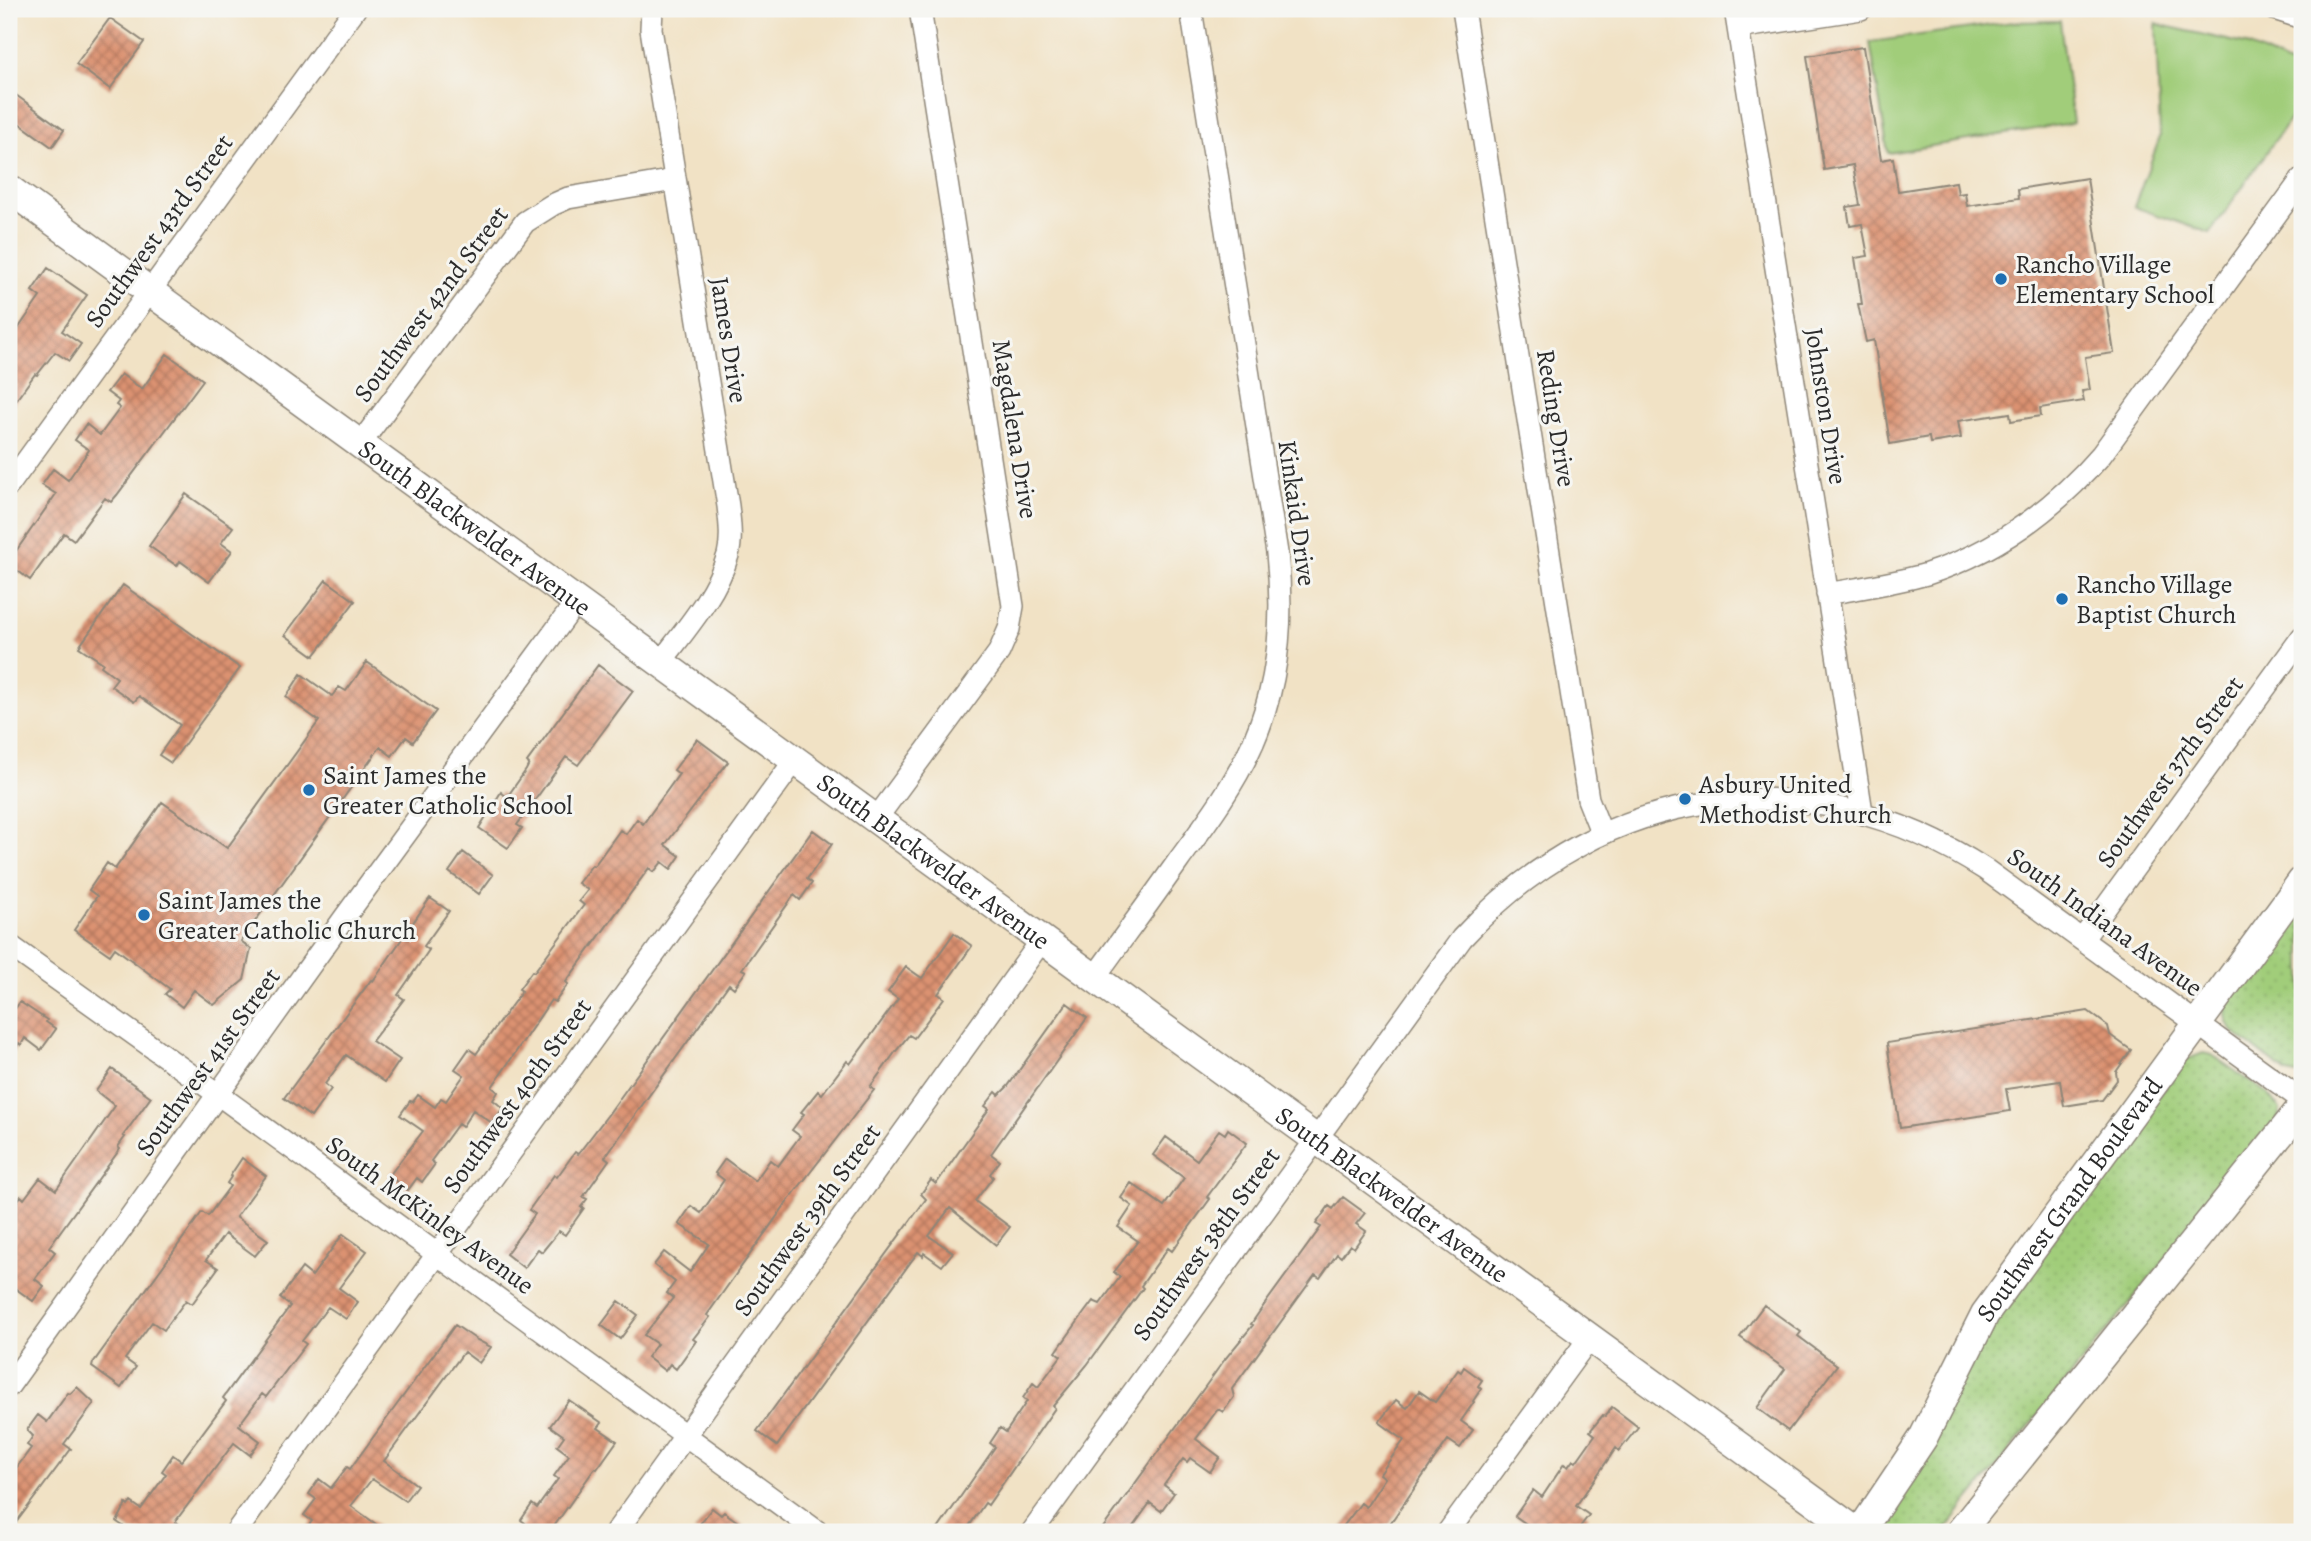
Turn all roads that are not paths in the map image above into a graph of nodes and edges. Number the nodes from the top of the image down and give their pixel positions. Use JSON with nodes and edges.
{"nodes":[{"id":1,"x":355,"y":9,"type":"edge"},
{"id":2,"x":652,"y":9,"type":"edge"},
{"id":3,"x":920,"y":9,"type":"edge"},
{"id":4,"x":1191,"y":9,"type":"edge"},
{"id":5,"x":1463,"y":9,"type":"edge"},
{"id":6,"x":1861,"y":9,"type":"edge"},
{"id":7,"x":2274,"y":9,"type":"edge"},
{"id":8,"x":1737,"y":18,"type":"edge"},
{"id":9,"x":2302,"y":18,"type":"edge"},
{"id":10,"x":2302,"y":179,"type":"edge"},
{"id":11,"x":675,"y":180,"type":"junction"},
{"id":12,"x":9,"y":190,"type":"edge"},
{"id":13,"x":149,"y":291,"type":"junction"},
{"id":14,"x":360,"y":444,"type":"junction"},
{"id":15,"x":9,"y":485,"type":"edge"},
{"id":16,"x":1827,"y":594,"type":"junction"},
{"id":17,"x":577,"y":601,"type":"junction"},
{"id":18,"x":2302,"y":637,"type":"edge"},
{"id":19,"x":661,"y":662,"type":"junction"},
{"id":20,"x":795,"y":760,"type":"junction"},
{"id":21,"x":1862,"y":812,"type":"junction"},
{"id":22,"x":876,"y":819,"type":"junction"},
{"id":23,"x":1602,"y":834,"type":"junction"},
{"id":24,"x":2302,"y":881,"type":"edge"},
{"id":25,"x":1042,"y":940,"type":"junction"},
{"id":26,"x":2082,"y":940,"type":"junction"},
{"id":27,"x":9,"y":945,"type":"edge"},
{"id":28,"x":1094,"y":978,"type":"junction"},
{"id":29,"x":2198,"y":1025,"type":"junction"},
{"id":30,"x":219,"y":1095,"type":"junction"},
{"id":31,"x":2302,"y":1100,"type":"edge"},
{"id":32,"x":2302,"y":1107,"type":"edge"},
{"id":33,"x":1317,"y":1138,"type":"junction"},
{"id":34,"x":436,"y":1255,"type":"junction"},
{"id":35,"x":1590,"y":1337,"type":"junction"},
{"id":36,"x":9,"y":1386,"type":"edge"},
{"id":37,"x":686,"y":1436,"type":"junction"},
{"id":38,"x":236,"y":1532,"type":"edge"},
{"id":39,"x":616,"y":1532,"type":"edge"},
{"id":40,"x":818,"y":1532,"type":"edge"},
{"id":41,"x":1032,"y":1532,"type":"edge"},
{"id":42,"x":1448,"y":1532,"type":"edge"},
{"id":43,"x":1858,"y":1532,"type":"edge"},
{"id":44,"x":1960,"y":1532,"type":"edge"}],
"edges":[{"from":1,"to":13,"type":"street","name":"Southwest 43rd Street"},
{"from":2,"to":11,"type":"street","name":"James Drive"},
{"from":3,"to":22,"type":"street","name":"Magdalena Drive"},
{"from":4,"to":28,"type":"street","name":"Kinkaid Drive"},
{"from":5,"to":23,"type":"street","name":"Reding Drive"},
{"from":6,"to":8,"type":"street"},
{"from":7,"to":9,"type":"street"},
{"from":8,"to":16,"type":"street","name":"Johnston Drive"},
{"from":10,"to":16,"type":"street"},
{"from":11,"to":14,"type":"street","name":"Southwest 42nd Street"},
{"from":11,"to":19,"type":"street","name":"James Drive"},
{"from":12,"to":13,"type":"street","name":"South Blackwelder Avenue"},
{"from":13,"to":14,"type":"street","name":"South Blackwelder Avenue"},
{"from":13,"to":15,"type":"street","name":"Southwest 43rd Street"},
{"from":14,"to":17,"type":"street","name":"South Blackwelder Avenue"},
{"from":16,"to":21,"type":"street","name":"Johnston Drive"},
{"from":17,"to":19,"type":"street","name":"South Blackwelder Avenue"},
{"from":17,"to":30,"type":"street","name":"Southwest 41st Street"},
{"from":18,"to":26,"type":"street","name":"Southwest 37th Street"},
{"from":19,"to":20,"type":"street","name":"South Blackwelder Avenue"},
{"from":20,"to":22,"type":"street","name":"South Blackwelder Avenue"},
{"from":20,"to":34,"type":"street","name":"Southwest 40th Street"},
{"from":21,"to":23,"type":"street","name":"Southwest 38th Street"},
{"from":21,"to":26,"type":"street","name":"South Indiana Avenue"},
{"from":22,"to":25,"type":"street","name":"South Blackwelder Avenue"},
{"from":23,"to":33,"type":"street","name":"Southwest 38th Street"},
{"from":24,"to":29,"type":"street","name":"Southwest Grand Boulevard"},
{"from":25,"to":28,"type":"street","name":"South Blackwelder Avenue"},
{"from":25,"to":37,"type":"street","name":"Southwest 39th Street"},
{"from":26,"to":29,"type":"street","name":"South Indiana Avenue"},
{"from":27,"to":30,"type":"street","name":"South McKinley Avenue"},
{"from":28,"to":33,"type":"street","name":"South Blackwelder Avenue"},
{"from":29,"to":31,"type":"street","name":"South Indiana Avenue"},
{"from":29,"to":43,"type":"street","name":"Southwest Grand Boulevard"},
{"from":30,"to":34,"type":"street","name":"South McKinley Avenue"},
{"from":30,"to":36,"type":"street","name":"Southwest 41st Street"},
{"from":32,"to":44,"type":"street"},
{"from":33,"to":35,"type":"street","name":"South Blackwelder Avenue"},
{"from":33,"to":41,"type":"street","name":"Southwest 38th Street"},
{"from":34,"to":37,"type":"street","name":"South McKinley Avenue"},
{"from":34,"to":38,"type":"street","name":"Southwest 40th Street"},
{"from":35,"to":42,"type":"street"},
{"from":35,"to":43,"type":"street","name":"South Blackwelder Avenue"},
{"from":37,"to":39,"type":"street","name":"Southwest 39th Street"},
{"from":37,"to":40,"type":"street","name":"South McKinley Avenue"}]}
